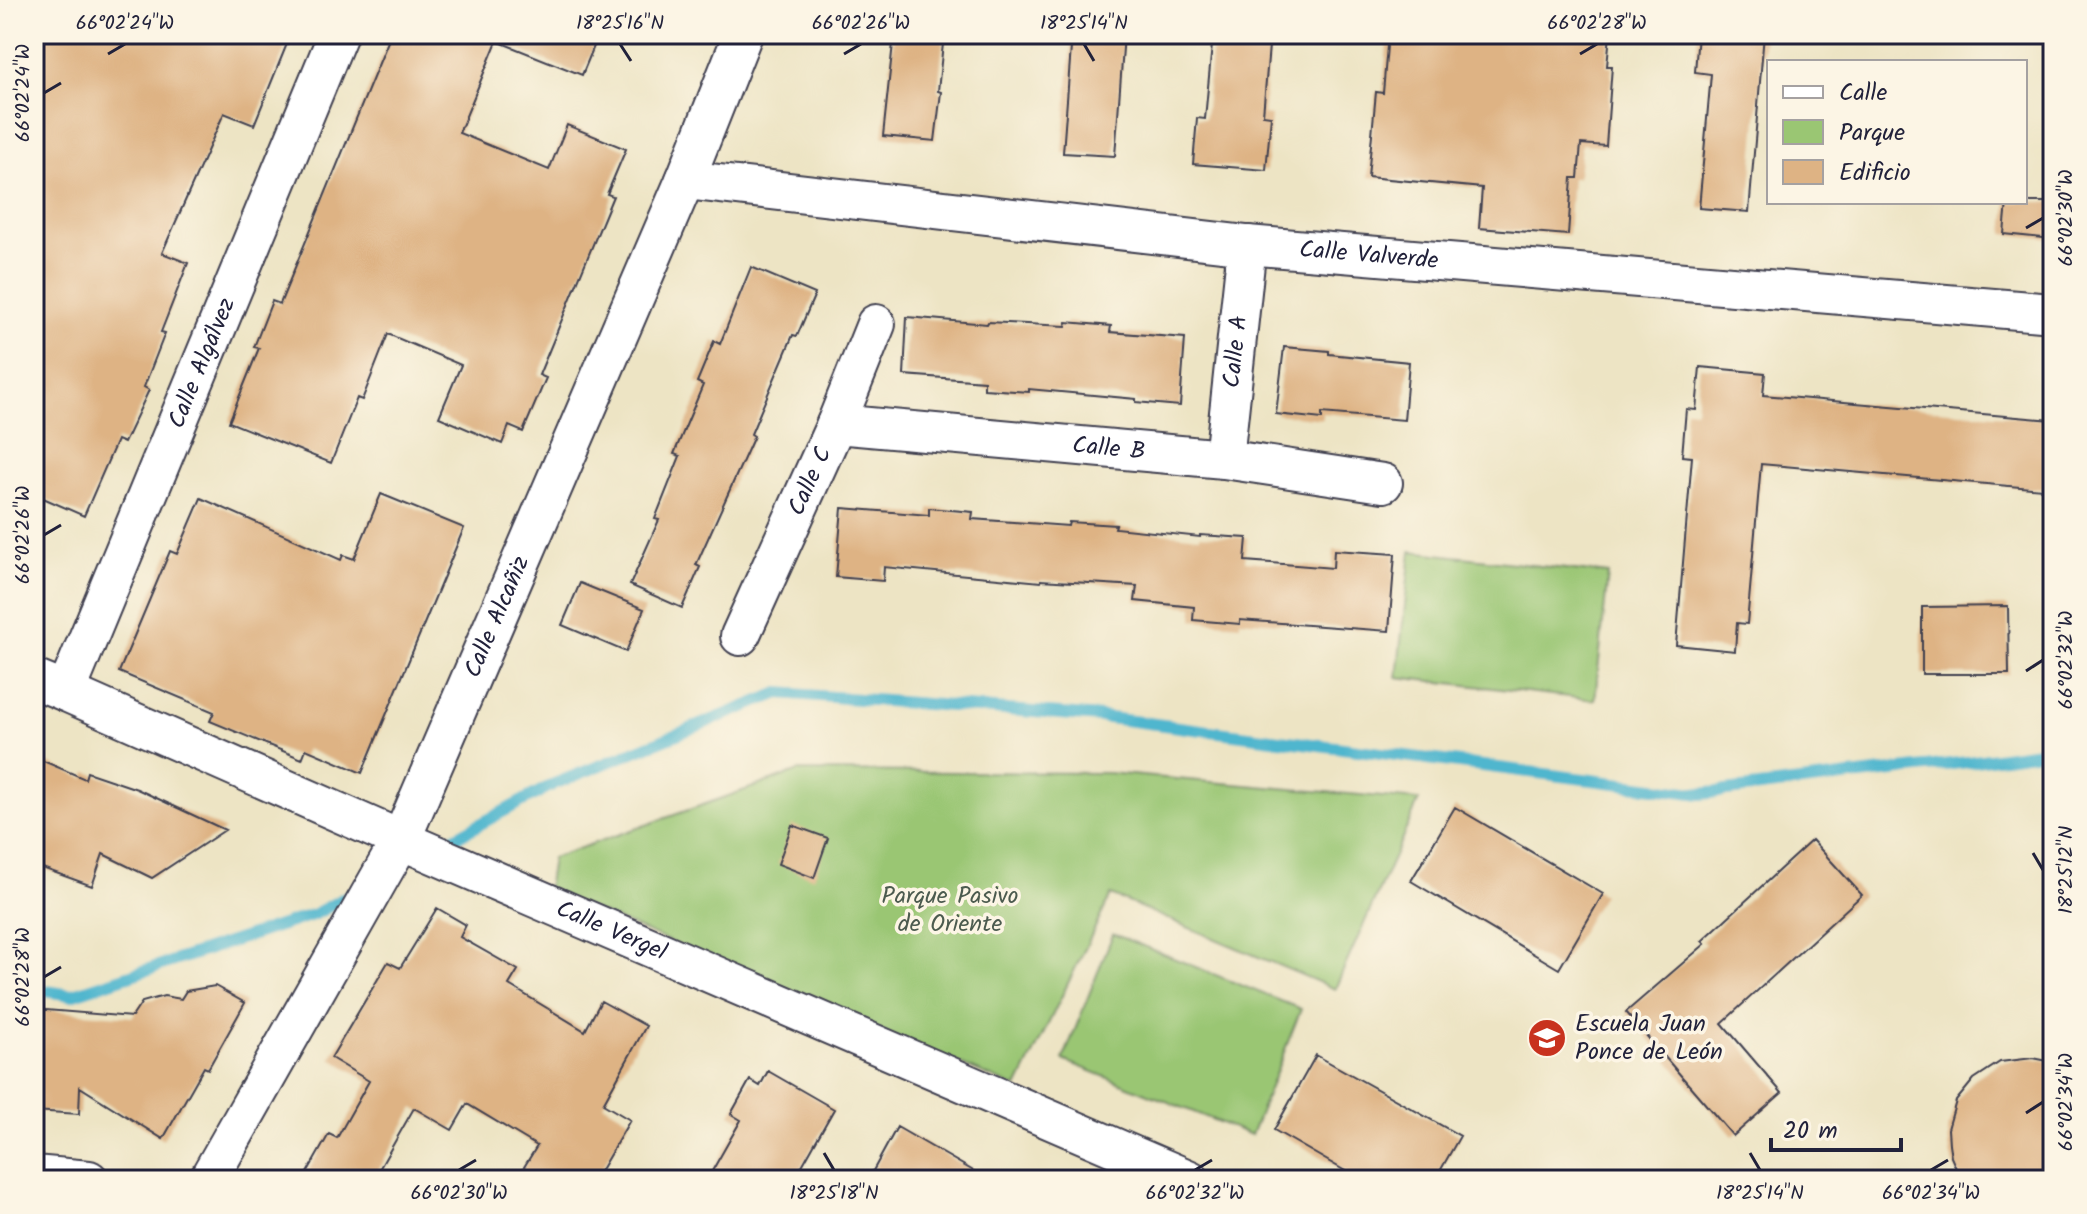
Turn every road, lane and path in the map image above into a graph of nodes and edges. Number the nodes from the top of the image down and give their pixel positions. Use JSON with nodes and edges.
{"nodes":[{"id":1,"x":338,"y":34,"type":"edge"},
{"id":2,"x":743,"y":34,"type":"edge"},
{"id":3,"x":685,"y":180,"type":"junction"},
{"id":4,"x":1247,"y":245,"type":"junction"},
{"id":5,"x":2053,"y":313,"type":"edge"},
{"id":6,"x":876,"y":324,"type":"dead end"},
{"id":7,"x":836,"y":424,"type":"junction"},
{"id":8,"x":1224,"y":459,"type":"junction"},
{"id":9,"x":1383,"y":483,"type":"dead end"},
{"id":10,"x":740,"y":636,"type":"dead end"},
{"id":11,"x":50,"y":686,"type":"edge"},
{"id":12,"x":401,"y":840,"type":"junction"},
{"id":13,"x":34,"y":1175,"type":"edge"},
{"id":14,"x":89,"y":1180,"type":"edge"},
{"id":15,"x":208,"y":1180,"type":"edge"},
{"id":16,"x":1190,"y":1180,"type":"edge"}],
"edges":[{"from":1,"to":11,"type":"street","name":"Calle Algálvez"},
{"from":2,"to":3,"type":"street","name":"Calle Alcañiz"},
{"from":3,"to":4,"type":"street","name":"Calle Valverde"},
{"from":3,"to":12,"type":"street","name":"Calle Alcañiz"},
{"from":4,"to":5,"type":"street","name":"Calle Valverde"},
{"from":4,"to":8,"type":"street","name":"Calle A"},
{"from":6,"to":7,"type":"street","name":"Calle C"},
{"from":7,"to":8,"type":"street","name":"Calle B"},
{"from":7,"to":10,"type":"street","name":"Calle C"},
{"from":8,"to":9,"type":"street","name":"Calle B"},
{"from":11,"to":12,"type":"street","name":"Calle Vergel"},
{"from":12,"to":15,"type":"street","name":"Calle Alcañiz"},
{"from":12,"to":16,"type":"street","name":"Calle Vergel"},
{"from":13,"to":14,"type":"street"}]}
